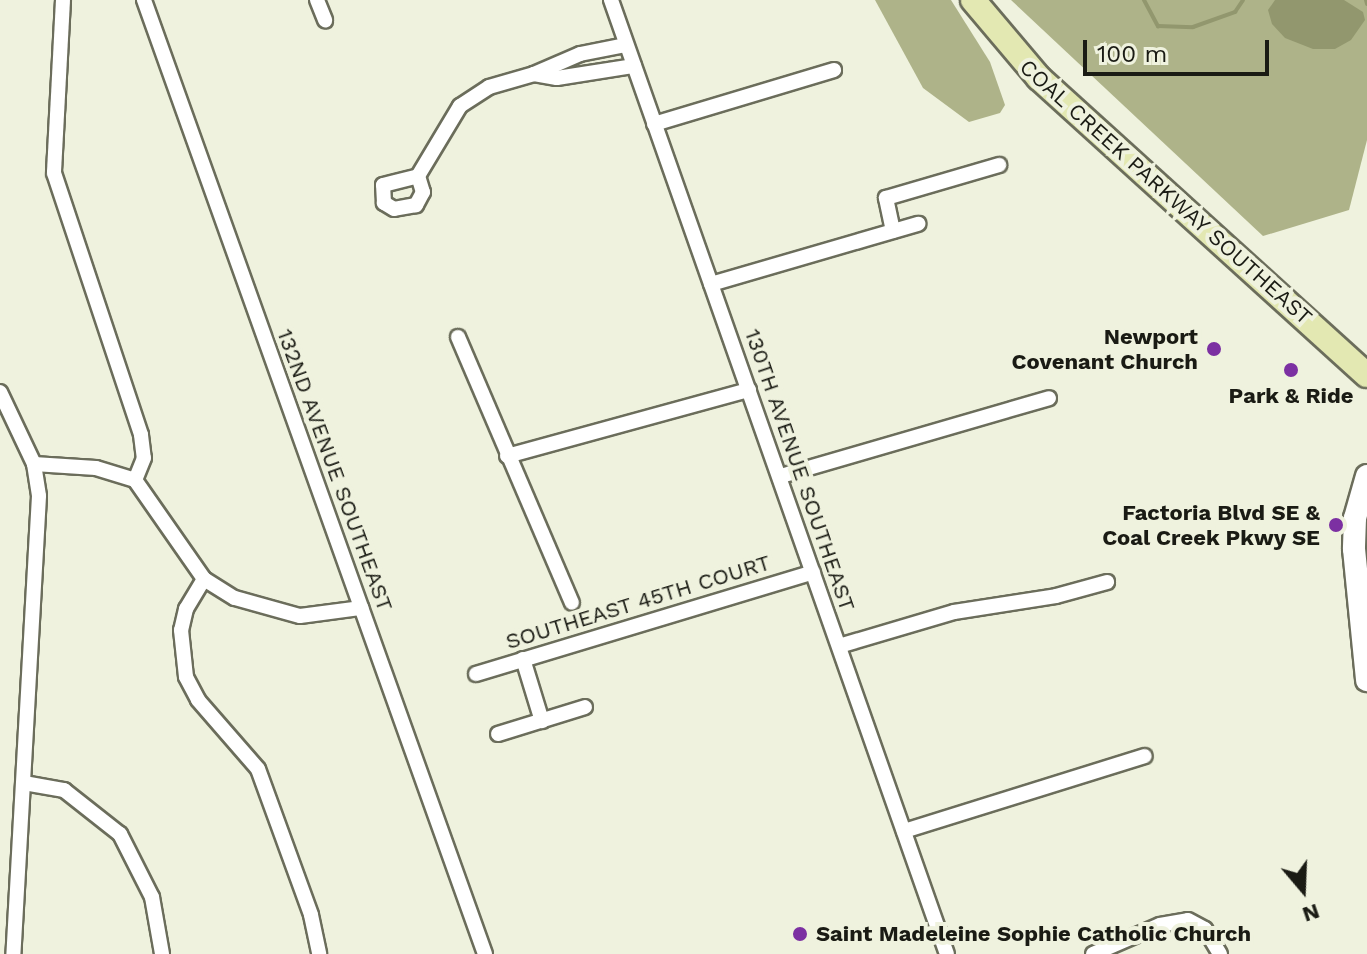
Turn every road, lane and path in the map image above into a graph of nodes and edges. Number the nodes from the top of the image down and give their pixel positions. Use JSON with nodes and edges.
{"nodes":[{"id":1,"x":63,"y":0,"type":"edge"},
{"id":2,"x":144,"y":0,"type":"edge"},
{"id":3,"x":317,"y":0,"type":"edge"},
{"id":4,"x":611,"y":0,"type":"edge"},
{"id":5,"x":973,"y":0,"type":"edge"},
{"id":6,"x":325,"y":20,"type":"dead end"},
{"id":7,"x":626,"y":45,"type":"junction"},
{"id":8,"x":634,"y":66,"type":"junction"},
{"id":9,"x":834,"y":70,"type":"dead end"},
{"id":10,"x":534,"y":74,"type":"junction"},
{"id":11,"x":654,"y":124,"type":"junction"},
{"id":12,"x":999,"y":165,"type":"dead end"},
{"id":13,"x":418,"y":176,"type":"dead end"},
{"id":14,"x":918,"y":224,"type":"dead end"},
{"id":15,"x":893,"y":231,"type":"junction"},
{"id":16,"x":711,"y":284,"type":"junction"},
{"id":17,"x":458,"y":337,"type":"dead end"},
{"id":18,"x":1367,"y":375,"type":"edge"},
{"id":19,"x":749,"y":390,"type":"junction"},
{"id":20,"x":0,"y":392,"type":"edge"},
{"id":21,"x":1049,"y":398,"type":"dead end"},
{"id":22,"x":507,"y":456,"type":"junction"},
{"id":23,"x":34,"y":464,"type":"junction"},
{"id":24,"x":781,"y":476,"type":"junction"},
{"id":25,"x":1367,"y":476,"type":"edge"},
{"id":26,"x":135,"y":480,"type":"junction"},
{"id":27,"x":813,"y":572,"type":"junction"},
{"id":28,"x":204,"y":579,"type":"junction"},
{"id":29,"x":1107,"y":582,"type":"dead end"},
{"id":30,"x":572,"y":603,"type":"dead end"},
{"id":31,"x":361,"y":608,"type":"junction"},
{"id":32,"x":839,"y":646,"type":"junction"},
{"id":33,"x":523,"y":659,"type":"junction"},
{"id":34,"x":476,"y":674,"type":"dead end"},
{"id":35,"x":1367,"y":680,"type":"edge"},
{"id":36,"x":585,"y":707,"type":"dead end"},
{"id":37,"x":542,"y":721,"type":"junction"},
{"id":38,"x":498,"y":734,"type":"dead end"},
{"id":39,"x":1145,"y":756,"type":"dead end"},
{"id":40,"x":24,"y":783,"type":"junction"},
{"id":41,"x":904,"y":831,"type":"junction"},
{"id":42,"x":13,"y":954,"type":"edge"},
{"id":43,"x":162,"y":954,"type":"edge"},
{"id":44,"x":319,"y":954,"type":"edge"},
{"id":45,"x":485,"y":954,"type":"edge"},
{"id":46,"x":947,"y":954,"type":"edge"},
{"id":47,"x":1093,"y":954,"type":"edge"},
{"id":48,"x":1220,"y":954,"type":"edge"}],
"edges":[{"from":1,"to":26,"type":"street"},
{"from":2,"to":31,"type":"street","name":"132ND AVENUE SOUTHEAST"},
{"from":3,"to":6,"type":"street"},
{"from":4,"to":7,"type":"street","name":"130TH AVENUE SOUTHEAST"},
{"from":5,"to":18,"type":"main road","name":"COAL CREEK PARKWAY SOUTHEAST"},
{"from":7,"to":8,"type":"street","name":"130TH AVENUE SOUTHEAST"},
{"from":7,"to":10,"type":"street"},
{"from":8,"to":10,"type":"street"},
{"from":8,"to":11,"type":"street","name":"130TH AVENUE SOUTHEAST"},
{"from":9,"to":11,"type":"street"},
{"from":10,"to":13,"type":"street"},
{"from":11,"to":16,"type":"street","name":"130TH AVENUE SOUTHEAST"},
{"from":12,"to":15,"type":"street"},
{"from":14,"to":15,"type":"street"},
{"from":15,"to":16,"type":"street"},
{"from":16,"to":19,"type":"street","name":"130TH AVENUE SOUTHEAST"},
{"from":17,"to":22,"type":"street"},
{"from":19,"to":22,"type":"street"},
{"from":19,"to":24,"type":"street","name":"130TH AVENUE SOUTHEAST"},
{"from":20,"to":23,"type":"street"},
{"from":21,"to":24,"type":"street"},
{"from":22,"to":30,"type":"street"},
{"from":23,"to":26,"type":"street"},
{"from":23,"to":40,"type":"street"},
{"from":24,"to":27,"type":"street","name":"130TH AVENUE SOUTHEAST"},
{"from":25,"to":35,"type":"main road"},
{"from":26,"to":28,"type":"street"},
{"from":27,"to":32,"type":"street","name":"130TH AVENUE SOUTHEAST"},
{"from":27,"to":33,"type":"street","name":"SOUTHEAST 45TH COURT"},
{"from":28,"to":31,"type":"street"},
{"from":28,"to":44,"type":"street"},
{"from":29,"to":32,"type":"street"},
{"from":31,"to":45,"type":"street","name":"132ND AVENUE SOUTHEAST"},
{"from":32,"to":41,"type":"street","name":"130TH AVENUE SOUTHEAST"},
{"from":33,"to":34,"type":"street","name":"SOUTHEAST 45TH COURT"},
{"from":33,"to":37,"type":"street"},
{"from":36,"to":37,"type":"street"},
{"from":37,"to":38,"type":"street"},
{"from":39,"to":41,"type":"street"},
{"from":40,"to":42,"type":"street"},
{"from":40,"to":43,"type":"street"},
{"from":41,"to":46,"type":"street","name":"130TH AVENUE SOUTHEAST"},
{"from":47,"to":48,"type":"street"}]}
